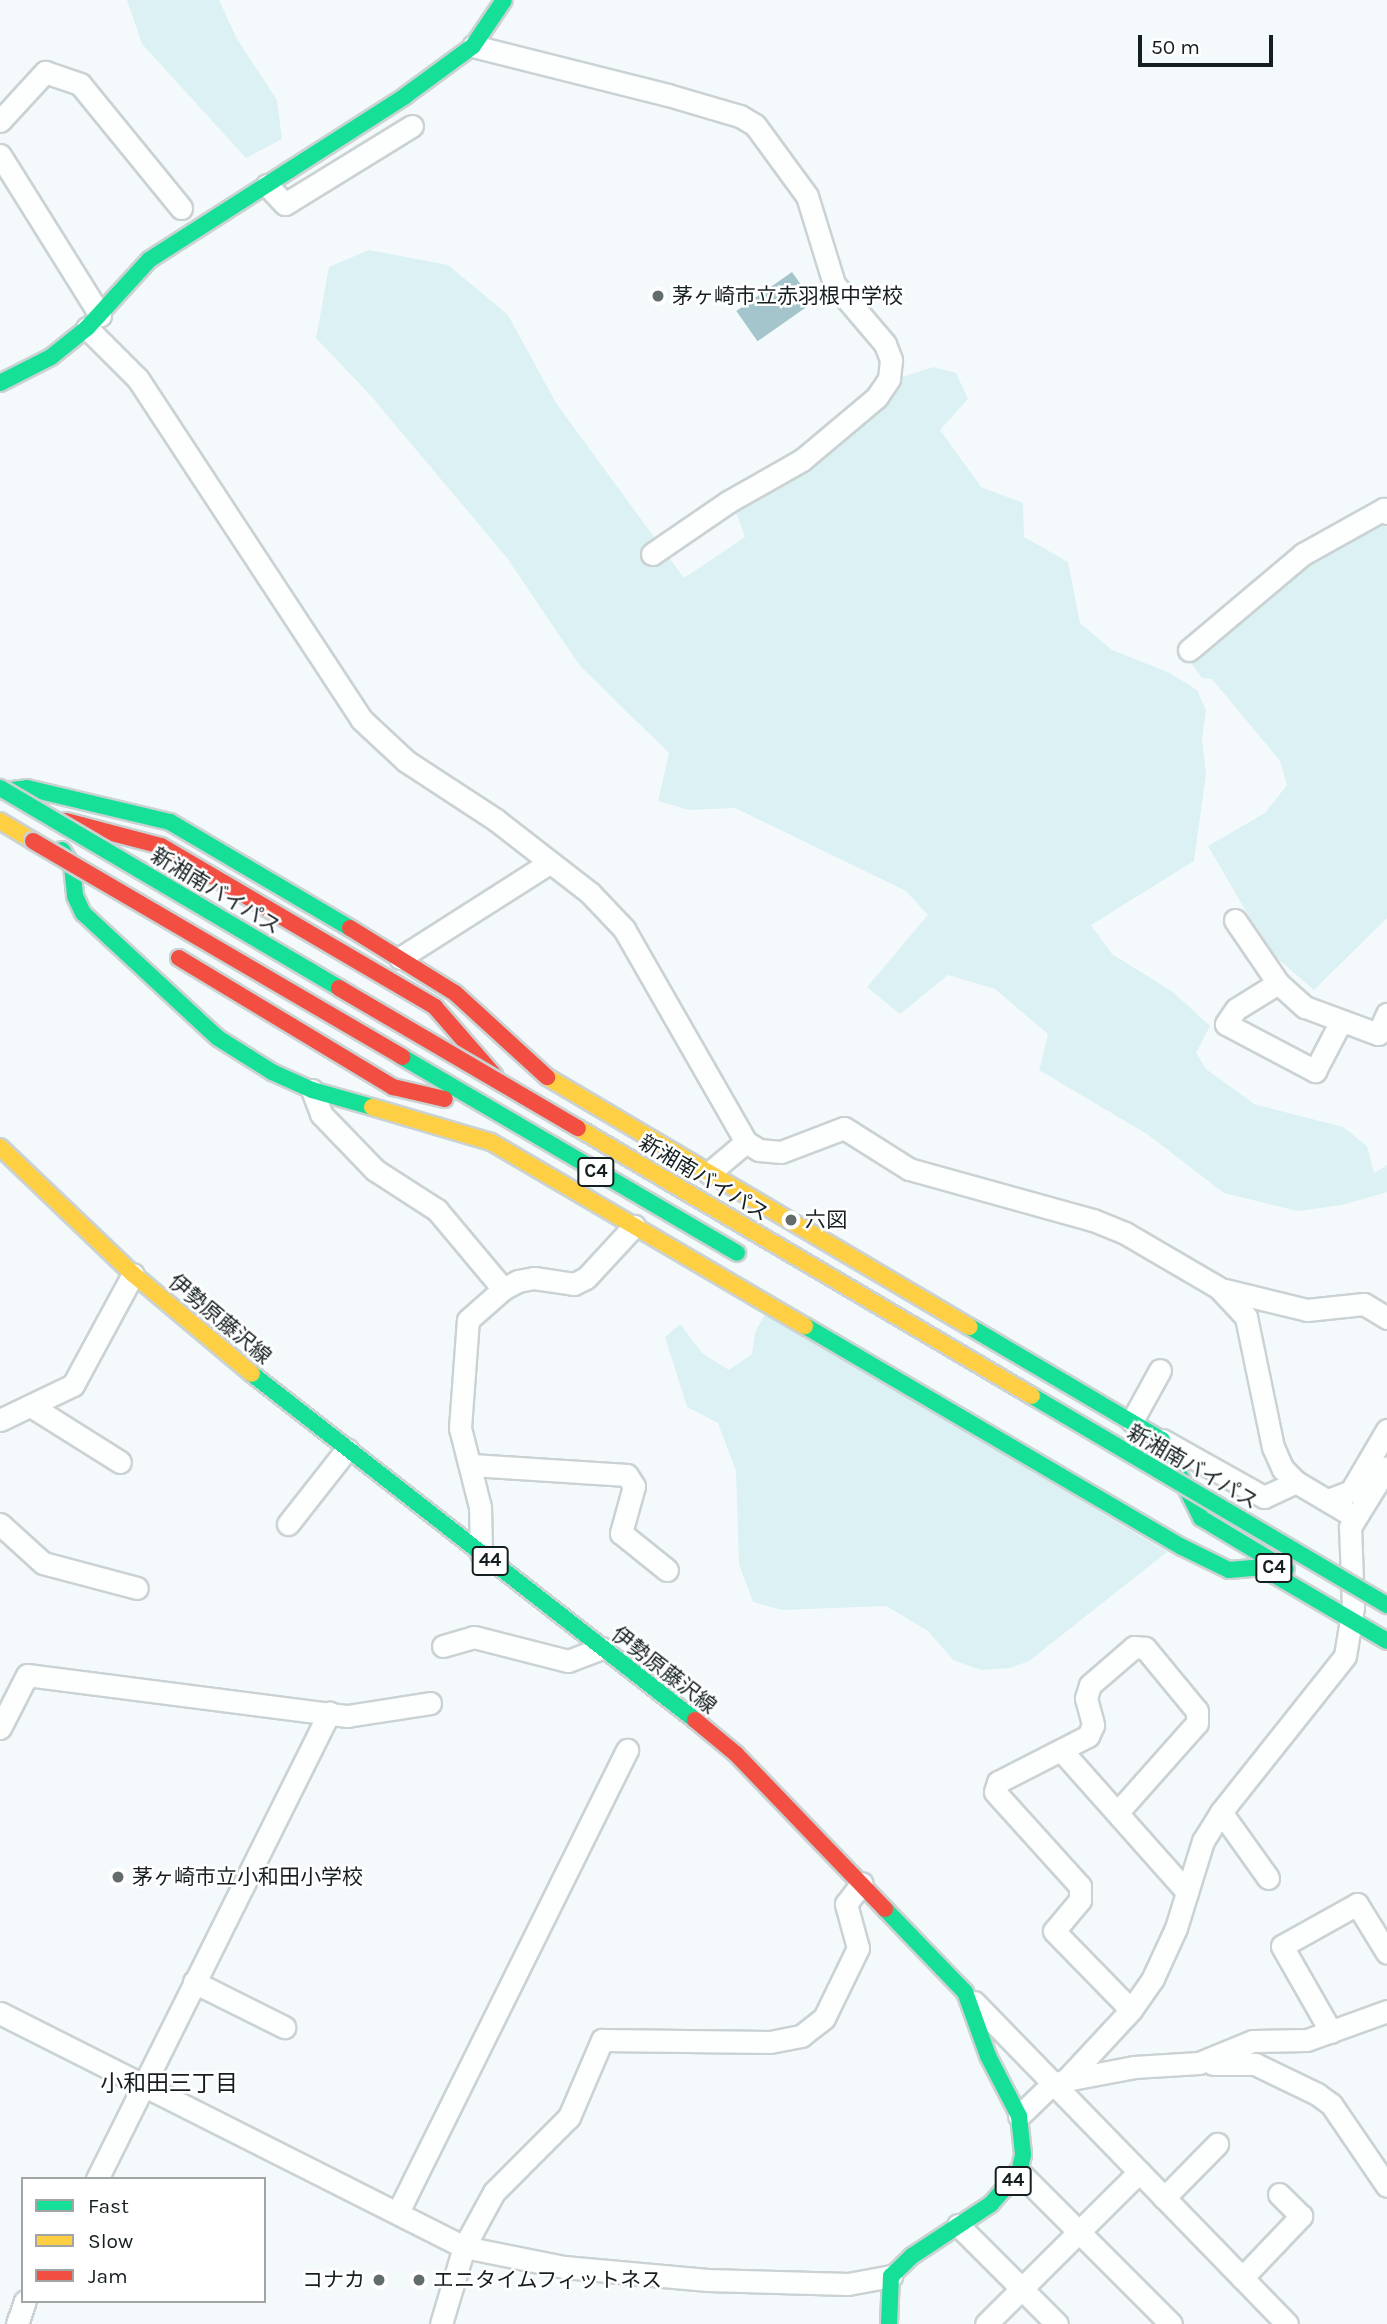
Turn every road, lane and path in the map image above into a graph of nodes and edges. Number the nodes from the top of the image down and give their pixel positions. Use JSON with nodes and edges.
{"nodes":[{"id":1,"x":504,"y":0,"type":"edge"},
{"id":2,"x":473,"y":46,"type":"junction"},
{"id":3,"x":0,"y":121,"type":"edge"},
{"id":4,"x":412,"y":127,"type":"dead end"},
{"id":5,"x":0,"y":155,"type":"edge"},
{"id":6,"x":267,"y":186,"type":"junction"},
{"id":7,"x":181,"y":208,"type":"dead end"},
{"id":8,"x":93,"y":321,"type":"junction"},
{"id":9,"x":0,"y":383,"type":"edge"},
{"id":10,"x":1387,"y":513,"type":"edge"},
{"id":11,"x":652,"y":554,"type":"dead end"},
{"id":12,"x":1189,"y":650,"type":"dead end"},
{"id":13,"x":27,"y":788,"type":"junction"},
{"id":14,"x":0,"y":790,"type":"edge"},
{"id":15,"x":4,"y":816,"type":"edge"},
{"id":16,"x":48,"y":816,"type":"junction"},
{"id":17,"x":33,"y":841,"type":"junction"},
{"id":18,"x":549,"y":863,"type":"junction"},
{"id":19,"x":116,"y":920,"type":"dead end"},
{"id":20,"x":1236,"y":920,"type":"dead end"},
{"id":21,"x":163,"y":948,"type":"dead end"},
{"id":22,"x":400,"y":958,"type":"junction"},
{"id":23,"x":1278,"y":983,"type":"junction"},
{"id":24,"x":1387,"y":1014,"type":"edge"},
{"id":25,"x":1342,"y":1021,"type":"junction"},
{"id":26,"x":500,"y":1081,"type":"junction"},
{"id":27,"x":312,"y":1090,"type":"junction"},
{"id":28,"x":485,"y":1109,"type":"junction"},
{"id":29,"x":746,"y":1142,"type":"junction"},
{"id":30,"x":0,"y":1147,"type":"edge"},
{"id":31,"x":709,"y":1173,"type":"junction"},
{"id":32,"x":634,"y":1226,"type":"junction"},
{"id":33,"x":751,"y":1261,"type":"dead end"},
{"id":34,"x":133,"y":1274,"type":"junction"},
{"id":35,"x":1219,"y":1288,"type":"junction"},
{"id":36,"x":503,"y":1289,"type":"junction"},
{"id":37,"x":1387,"y":1318,"type":"edge"},
{"id":38,"x":1160,"y":1370,"type":"dead end"},
{"id":39,"x":31,"y":1406,"type":"junction"},
{"id":40,"x":0,"y":1420,"type":"edge"},
{"id":41,"x":1132,"y":1421,"type":"junction"},
{"id":42,"x":1387,"y":1430,"type":"edge"},
{"id":43,"x":1162,"y":1440,"type":"junction"},
{"id":44,"x":346,"y":1450,"type":"junction"},
{"id":45,"x":120,"y":1462,"type":"dead end"},
{"id":46,"x":472,"y":1465,"type":"junction"},
{"id":47,"x":1387,"y":1467,"type":"edge"},
{"id":48,"x":1296,"y":1482,"type":"junction"},
{"id":49,"x":1192,"y":1500,"type":"junction"},
{"id":50,"x":1328,"y":1500,"type":"junction"},
{"id":51,"x":1173,"y":1508,"type":"dead end"},
{"id":52,"x":1355,"y":1517,"type":"junction"},
{"id":53,"x":0,"y":1524,"type":"edge"},
{"id":54,"x":288,"y":1524,"type":"dead end"},
{"id":55,"x":1165,"y":1536,"type":"junction"},
{"id":56,"x":481,"y":1553,"type":"junction"},
{"id":57,"x":667,"y":1570,"type":"dead end"},
{"id":58,"x":137,"y":1588,"type":"dead end"},
{"id":59,"x":1387,"y":1605,"type":"edge"},
{"id":60,"x":1352,"y":1614,"type":"junction"},
{"id":61,"x":1387,"y":1627,"type":"edge"},
{"id":62,"x":1387,"y":1634,"type":"edge"},
{"id":63,"x":1387,"y":1641,"type":"edge"},
{"id":64,"x":443,"y":1646,"type":"dead end"},
{"id":65,"x":601,"y":1648,"type":"junction"},
{"id":66,"x":430,"y":1703,"type":"dead end"},
{"id":67,"x":329,"y":1713,"type":"junction"},
{"id":68,"x":0,"y":1728,"type":"edge"},
{"id":69,"x":627,"y":1750,"type":"dead end"},
{"id":70,"x":1061,"y":1750,"type":"junction"},
{"id":71,"x":1221,"y":1812,"type":"junction"},
{"id":72,"x":1117,"y":1813,"type":"junction"},
{"id":73,"x":1268,"y":1878,"type":"dead end"},
{"id":74,"x":862,"y":1883,"type":"junction"},
{"id":75,"x":1186,"y":1892,"type":"junction"},
{"id":76,"x":1387,"y":1953,"type":"edge"},
{"id":77,"x":194,"y":1982,"type":"junction"},
{"id":78,"x":965,"y":1992,"type":"junction"},
{"id":79,"x":1131,"y":2010,"type":"junction"},
{"id":80,"x":1387,"y":2011,"type":"edge"},
{"id":81,"x":0,"y":2013,"type":"edge"},
{"id":82,"x":284,"y":2027,"type":"dead end"},
{"id":83,"x":1331,"y":2032,"type":"junction"},
{"id":84,"x":1176,"y":2066,"type":"junction"},
{"id":85,"x":1059,"y":2082,"type":"junction"},
{"id":86,"x":143,"y":2084,"type":"junction"},
{"id":87,"x":1019,"y":2116,"type":"junction"},
{"id":88,"x":1217,"y":2144,"type":"dead end"},
{"id":89,"x":1019,"y":2172,"type":"junction"},
{"id":90,"x":1139,"y":2172,"type":"junction"},
{"id":91,"x":98,"y":2177,"type":"edge"},
{"id":92,"x":1387,"y":2186,"type":"edge"},
{"id":93,"x":1279,"y":2194,"type":"dead end"},
{"id":94,"x":1164,"y":2198,"type":"junction"},
{"id":95,"x":398,"y":2212,"type":"junction"},
{"id":96,"x":958,"y":2225,"type":"junction"},
{"id":97,"x":1079,"y":2232,"type":"junction"},
{"id":98,"x":464,"y":2247,"type":"junction"},
{"id":99,"x":891,"y":2276,"type":"junction"},
{"id":100,"x":1242,"y":2278,"type":"junction"},
{"id":101,"x":1021,"y":2289,"type":"junction"},
{"id":102,"x":24,"y":2303,"type":"edge"},
{"id":103,"x":17,"y":2324,"type":"edge"},
{"id":104,"x":441,"y":2324,"type":"edge"},
{"id":105,"x":890,"y":2324,"type":"edge"},
{"id":106,"x":986,"y":2324,"type":"edge"},
{"id":107,"x":1057,"y":2324,"type":"edge"},
{"id":108,"x":1171,"y":2324,"type":"edge"},
{"id":109,"x":1287,"y":2324,"type":"edge"}],
"edges":[{"from":1,"to":2,"type":"main road"},
{"from":2,"to":6,"type":"main road"},
{"from":2,"to":11,"type":"street"},
{"from":3,"to":7,"type":"street"},
{"from":4,"to":6,"type":"street"},
{"from":5,"to":8,"type":"street"},
{"from":6,"to":8,"type":"main road"},
{"from":8,"to":9,"type":"main road"},
{"from":8,"to":18,"type":"street"},
{"from":10,"to":12,"type":"street"},
{"from":13,"to":14,"type":"main road"},
{"from":13,"to":15,"type":"main road"},
{"from":13,"to":22,"type":"main road"},
{"from":14,"to":16,"type":"main road","name":"新湘南バイパス","number":"C4","bridge":true},
{"from":15,"to":17,"type":"main road","number":"C4"},
{"from":15,"to":27,"type":"main road"},
{"from":16,"to":26,"type":"main road","name":"新湘南バイパス","number":"C4","bridge":true},
{"from":16,"to":26,"type":"main road","bridge":true},
{"from":17,"to":19,"type":"main road","bridge":true},
{"from":17,"to":28,"type":"main road","number":"C4","bridge":true},
{"from":18,"to":22,"type":"street"},
{"from":18,"to":29,"type":"street"},
{"from":20,"to":23,"type":"street"},
{"from":21,"to":28,"type":"main road","bridge":true},
{"from":22,"to":31,"type":"main road"},
{"from":23,"to":25,"type":"street"},
{"from":23,"to":25,"type":"street"},
{"from":24,"to":25,"type":"street"},
{"from":26,"to":59,"type":"main road","name":"新湘南バイパス","number":"C4","bridge":true},
{"from":27,"to":32,"type":"main road"},
{"from":27,"to":36,"type":"street"},
{"from":28,"to":33,"type":"main road","number":"C4","bridge":true},
{"from":29,"to":31,"type":"street"},
{"from":29,"to":35,"type":"street"},
{"from":30,"to":34,"type":"main road","name":"伊勢原藤沢線","number":"44"},
{"from":31,"to":41,"type":"main road"},
{"from":32,"to":36,"type":"street"},
{"from":32,"to":55,"type":"main road"},
{"from":34,"to":39,"type":"street"},
{"from":34,"to":44,"type":"main road","name":"伊勢原藤沢線","number":"44"},
{"from":35,"to":37,"type":"street"},
{"from":35,"to":48,"type":"street"},
{"from":36,"to":46,"type":"street"},
{"from":38,"to":41,"type":"street"},
{"from":39,"to":40,"type":"street"},
{"from":39,"to":45,"type":"street"},
{"from":41,"to":43,"type":"main road"},
{"from":42,"to":50,"type":"street"},
{"from":43,"to":48,"type":"street"},
{"from":43,"to":49,"type":"main road"},
{"from":44,"to":54,"type":"street"},
{"from":44,"to":56,"type":"main road","name":"伊勢原藤沢線","number":"44"},
{"from":46,"to":56,"type":"street"},
{"from":46,"to":57,"type":"street"},
{"from":47,"to":52,"type":"street"},
{"from":48,"to":50,"type":"street"},
{"from":49,"to":55,"type":"main road"},
{"from":49,"to":60,"type":"main road"},
{"from":50,"to":52,"type":"street"},
{"from":51,"to":62,"type":"main road","number":"C4"},
{"from":52,"to":60,"type":"street"},
{"from":53,"to":58,"type":"street"},
{"from":55,"to":60,"type":"main road"},
{"from":56,"to":65,"type":"main road","name":"伊勢原藤沢線","number":"44"},
{"from":60,"to":61,"type":"main road"},
{"from":60,"to":63,"type":"main road"},
{"from":60,"to":71,"type":"street"},
{"from":64,"to":65,"type":"street"},
{"from":65,"to":74,"type":"main road","name":"伊勢原藤沢線","number":"44"},
{"from":66,"to":67,"type":"street"},
{"from":67,"to":68,"type":"street"},
{"from":67,"to":77,"type":"street"},
{"from":69,"to":95,"type":"street"},
{"from":70,"to":72,"type":"street"},
{"from":70,"to":72,"type":"street"},
{"from":70,"to":79,"type":"street"},
{"from":71,"to":73,"type":"street"},
{"from":71,"to":75,"type":"street"},
{"from":72,"to":75,"type":"street"},
{"from":74,"to":78,"type":"main road","name":"伊勢原藤沢線","number":"44"},
{"from":74,"to":98,"type":"street"},
{"from":75,"to":79,"type":"street"},
{"from":76,"to":83,"type":"street"},
{"from":77,"to":82,"type":"street"},
{"from":77,"to":86,"type":"street"},
{"from":78,"to":85,"type":"street"},
{"from":78,"to":87,"type":"main road","name":"伊勢原藤沢線","number":"44"},
{"from":79,"to":85,"type":"street"},
{"from":80,"to":83,"type":"street"},
{"from":81,"to":86,"type":"street"},
{"from":83,"to":84,"type":"street"},
{"from":84,"to":85,"type":"street"},
{"from":84,"to":92,"type":"street"},
{"from":85,"to":87,"type":"street"},
{"from":85,"to":90,"type":"street"},
{"from":86,"to":91,"type":"street"},
{"from":86,"to":95,"type":"street"},
{"from":87,"to":89,"type":"main road","name":"伊勢原藤沢線","number":"44"},
{"from":88,"to":94,"type":"street"},
{"from":89,"to":96,"type":"main road","number":"44"},
{"from":89,"to":97,"type":"street"},
{"from":90,"to":94,"type":"street"},
{"from":90,"to":97,"type":"street"},
{"from":93,"to":100,"type":"street"},
{"from":94,"to":100,"type":"street"},
{"from":95,"to":98,"type":"street"},
{"from":96,"to":99,"type":"main road","number":"44"},
{"from":96,"to":101,"type":"street"},
{"from":97,"to":101,"type":"street"},
{"from":97,"to":108,"type":"street"},
{"from":98,"to":99,"type":"street"},
{"from":98,"to":104,"type":"street"},
{"from":99,"to":105,"type":"main road"},
{"from":100,"to":109,"type":"street"},
{"from":101,"to":106,"type":"street"},
{"from":101,"to":107,"type":"street"},
{"from":102,"to":103,"type":"street"}]}
